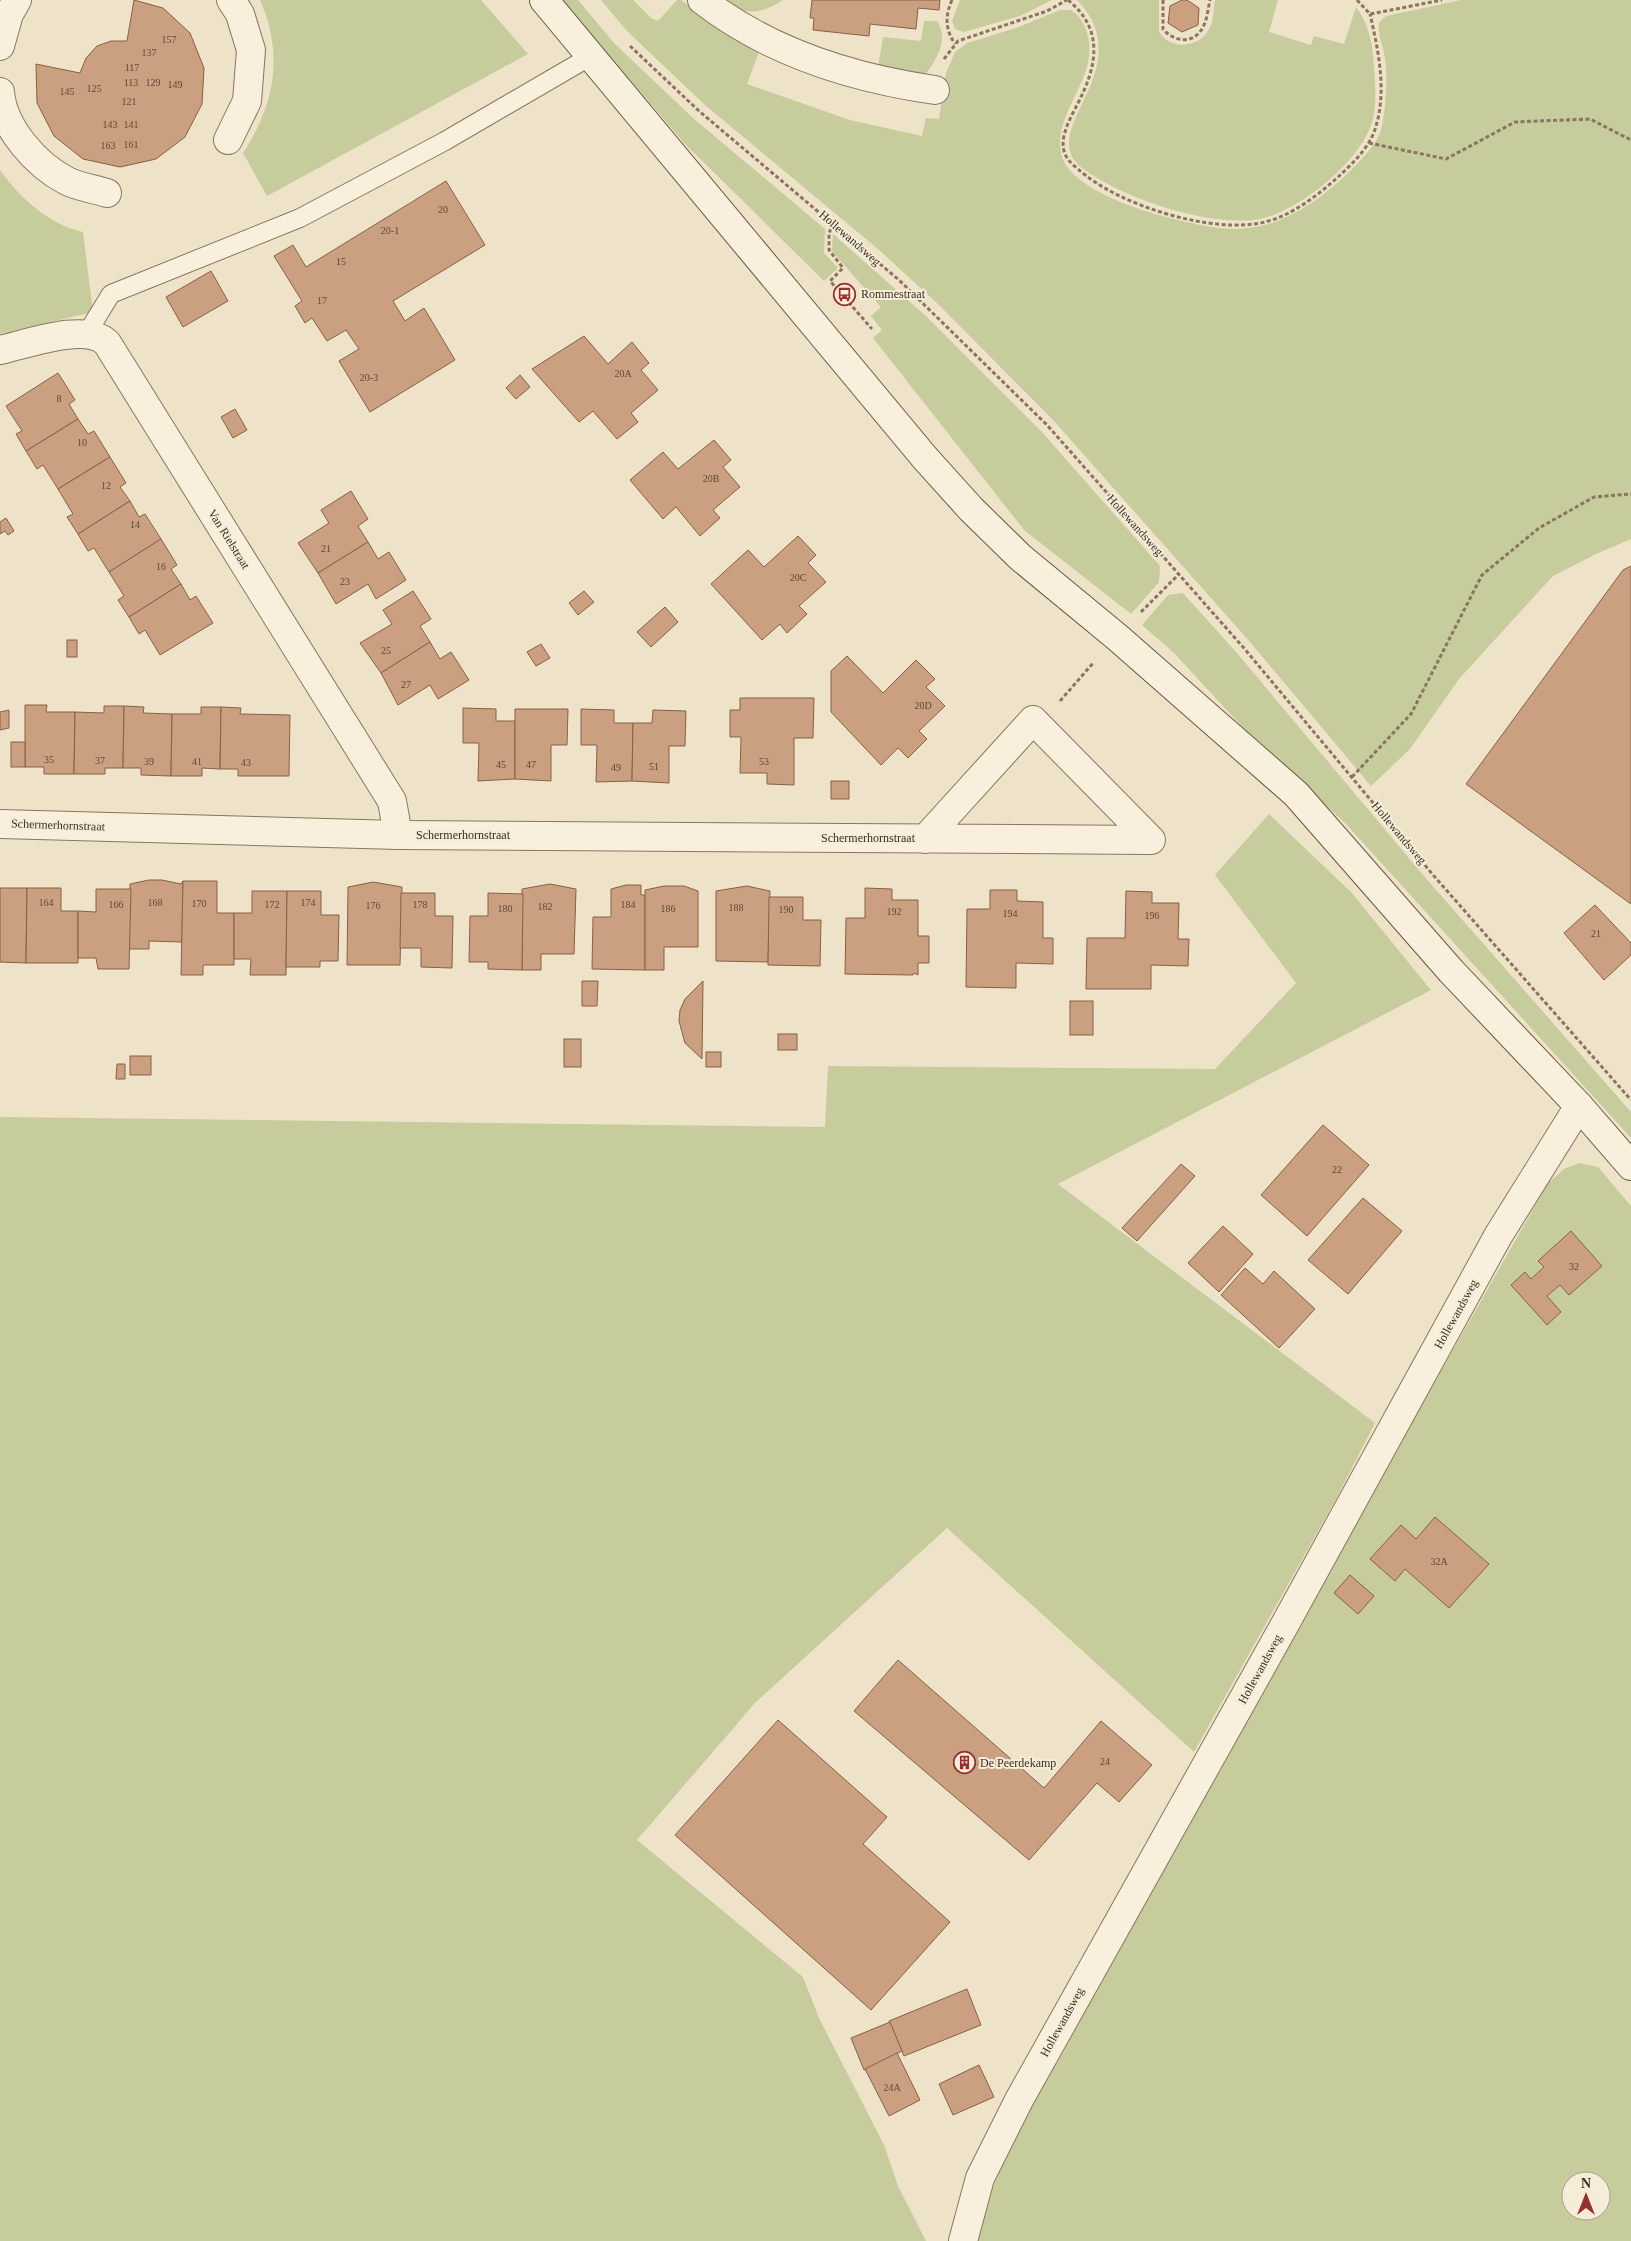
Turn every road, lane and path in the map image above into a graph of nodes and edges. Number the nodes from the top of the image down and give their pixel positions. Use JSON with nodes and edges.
{"nodes":[{"id":1,"x":231,"y":0,"type":"edge"},
{"id":2,"x":544,"y":0,"type":"edge"},
{"id":3,"x":702,"y":0,"type":"edge"},
{"id":4,"x":952,"y":0,"type":"edge"},
{"id":5,"x":1068,"y":0,"type":"edge"},
{"id":6,"x":1162,"y":0,"type":"edge"},
{"id":7,"x":1210,"y":0,"type":"edge"},
{"id":8,"x":1357,"y":0,"type":"edge"},
{"id":9,"x":1442,"y":0,"type":"edge"},
{"id":10,"x":9,"y":7,"type":"edge"},
{"id":11,"x":1370,"y":14,"type":"junction"},
{"id":12,"x":626,"y":43,"type":"dead end"},
{"id":13,"x":955,"y":44,"type":"junction"},
{"id":14,"x":0,"y":46,"type":"edge"},
{"id":15,"x":591,"y":56,"type":"junction"},
{"id":16,"x":935,"y":90,"type":"joint"},
{"id":17,"x":0,"y":92,"type":"edge"},
{"id":18,"x":228,"y":140,"type":"dead end"},
{"id":19,"x":1631,"y":140,"type":"edge"},
{"id":20,"x":1369,"y":143,"type":"junction"},
{"id":21,"x":107,"y":193,"type":"dead end"},
{"id":22,"x":834,"y":223,"type":"junction"},
{"id":23,"x":872,"y":329,"type":"dead end"},
{"id":24,"x":87,"y":334,"type":"junction"},
{"id":25,"x":0,"y":350,"type":"edge"},
{"id":26,"x":1631,"y":494,"type":"edge"},
{"id":27,"x":1352,"y":777,"type":"junction"},
{"id":28,"x":0,"y":824,"type":"edge"},
{"id":29,"x":398,"y":835,"type":"junction"},
{"id":30,"x":925,"y":839,"type":"junction"},
{"id":31,"x":1631,"y":1100,"type":"edge"},
{"id":32,"x":1579,"y":1106,"type":"junction"},
{"id":33,"x":1631,"y":1166,"type":"edge"},
{"id":34,"x":963,"y":2241,"type":"edge"}],
"edges":[{"from":1,"to":18,"type":"street"},
{"from":2,"to":15,"type":"street"},
{"from":3,"to":16,"type":"street"},
{"from":4,"to":13,"type":"path"},
{"from":5,"to":13,"type":"path"},
{"from":5,"to":20,"type":"path"},
{"from":6,"to":7,"type":"path"},
{"from":8,"to":11,"type":"path"},
{"from":9,"to":11,"type":"path"},
{"from":10,"to":14,"type":"street"},
{"from":11,"to":20,"type":"path"},
{"from":12,"to":22,"type":"path","name":"Hollewandsweg"},
{"from":13,"to":16,"type":"path"},
{"from":15,"to":24,"type":"lane"},
{"from":15,"to":32,"type":"street"},
{"from":17,"to":21,"type":"street"},
{"from":19,"to":20,"type":"path"},
{"from":22,"to":23,"type":"path"},
{"from":22,"to":27,"type":"path","name":"Hollewandsweg"},
{"from":24,"to":25,"type":"street"},
{"from":24,"to":29,"type":"street","name":"Van Rielstraat"},
{"from":26,"to":27,"type":"path"},
{"from":27,"to":31,"type":"path","name":"Hollewandsweg"},
{"from":28,"to":29,"type":"street","name":"Schermerhornstraat"},
{"from":29,"to":30,"type":"street","name":"Schermerhornstraat"},
{"from":30,"to":30,"type":"street","name":"Schermerhornstraat"},
{"from":32,"to":33,"type":"street"},
{"from":32,"to":34,"type":"street","name":"Hollewandsweg"}]}
